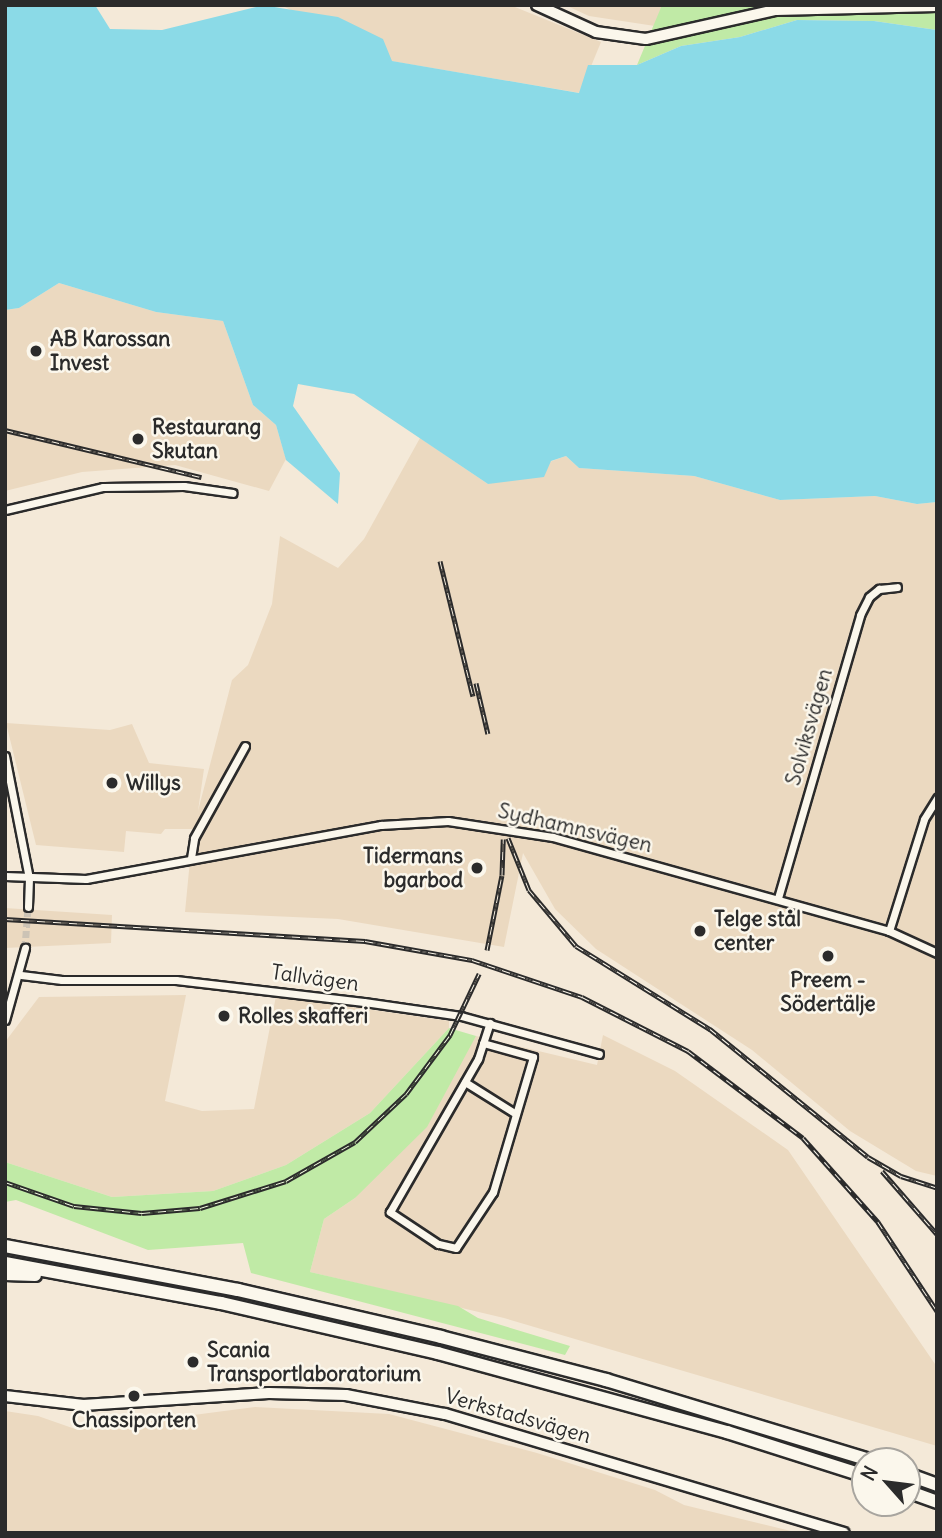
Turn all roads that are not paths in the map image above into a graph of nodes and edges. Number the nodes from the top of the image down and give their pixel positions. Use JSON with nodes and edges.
{"nodes":[{"id":1,"x":537,"y":5,"type":"edge"},
{"id":2,"x":937,"y":6,"type":"edge"},
{"id":3,"x":233,"y":493,"type":"dead end"},
{"id":4,"x":5,"y":510,"type":"edge"},
{"id":5,"x":897,"y":587,"type":"dead end"},
{"id":6,"x":244,"y":746,"type":"dead end"},
{"id":7,"x":5,"y":756,"type":"edge"},
{"id":8,"x":937,"y":798,"type":"edge"},
{"id":9,"x":191,"y":858,"type":"junction"},
{"id":10,"x":5,"y":876,"type":"edge"},
{"id":11,"x":29,"y":878,"type":"junction"},
{"id":12,"x":778,"y":898,"type":"junction"},
{"id":13,"x":28,"y":908,"type":"tunnel mouth"},
{"id":14,"x":889,"y":931,"type":"junction"},
{"id":15,"x":25,"y":948,"type":"tunnel mouth"},
{"id":16,"x":937,"y":953,"type":"edge"},
{"id":17,"x":21,"y":975,"type":"junction"},
{"id":18,"x":5,"y":1020,"type":"edge"},
{"id":19,"x":490,"y":1023,"type":"junction"},
{"id":20,"x":483,"y":1043,"type":"junction"},
{"id":21,"x":599,"y":1054,"type":"dead end"},
{"id":22,"x":466,"y":1082,"type":"junction"},
{"id":23,"x":516,"y":1114,"type":"junction"},
{"id":24,"x":5,"y":1247,"type":"edge"},
{"id":25,"x":5,"y":1264,"type":"edge"},
{"id":26,"x":5,"y":1274,"type":"edge"},
{"id":27,"x":84,"y":1278,"type":"junction"},
{"id":28,"x":5,"y":1396,"type":"edge"},
{"id":29,"x":851,"y":1455,"type":"edge"},
{"id":30,"x":851,"y":1472,"type":"edge"},
{"id":31,"x":844,"y":1533,"type":"edge"}],
"edges":[{"from":1,"to":2,"type":"main road"},
{"from":3,"to":4,"type":"street"},
{"from":5,"to":12,"type":"street","name":"Solviksvägen"},
{"from":6,"to":9,"type":"street"},
{"from":7,"to":11,"type":"street"},
{"from":8,"to":14,"type":"street"},
{"from":9,"to":11,"type":"street","name":"Sydhamnsvägen"},
{"from":9,"to":12,"type":"street","name":"Sydhamnsvägen"},
{"from":10,"to":11,"type":"street","name":"Sydhamnsvägen"},
{"from":11,"to":13,"type":"street"},
{"from":12,"to":14,"type":"street","name":"Sydhamnsvägen"},
{"from":14,"to":16,"type":"street","name":"Sydhamnsvägen"},
{"from":15,"to":17,"type":"street"},
{"from":17,"to":18,"type":"street"},
{"from":17,"to":19,"type":"street","name":"Tallvägen"},
{"from":19,"to":20,"type":"street"},
{"from":19,"to":21,"type":"street","name":"Tallvägen"},
{"from":20,"to":22,"type":"street"},
{"from":20,"to":23,"type":"street"},
{"from":22,"to":23,"type":"street"},
{"from":22,"to":23,"type":"street"},
{"from":24,"to":29,"type":"highway"},
{"from":25,"to":27,"type":"highway"},
{"from":26,"to":27,"type":"highway"},
{"from":27,"to":30,"type":"highway"},
{"from":28,"to":31,"type":"main road","name":"Verkstadsvägen"}]}
